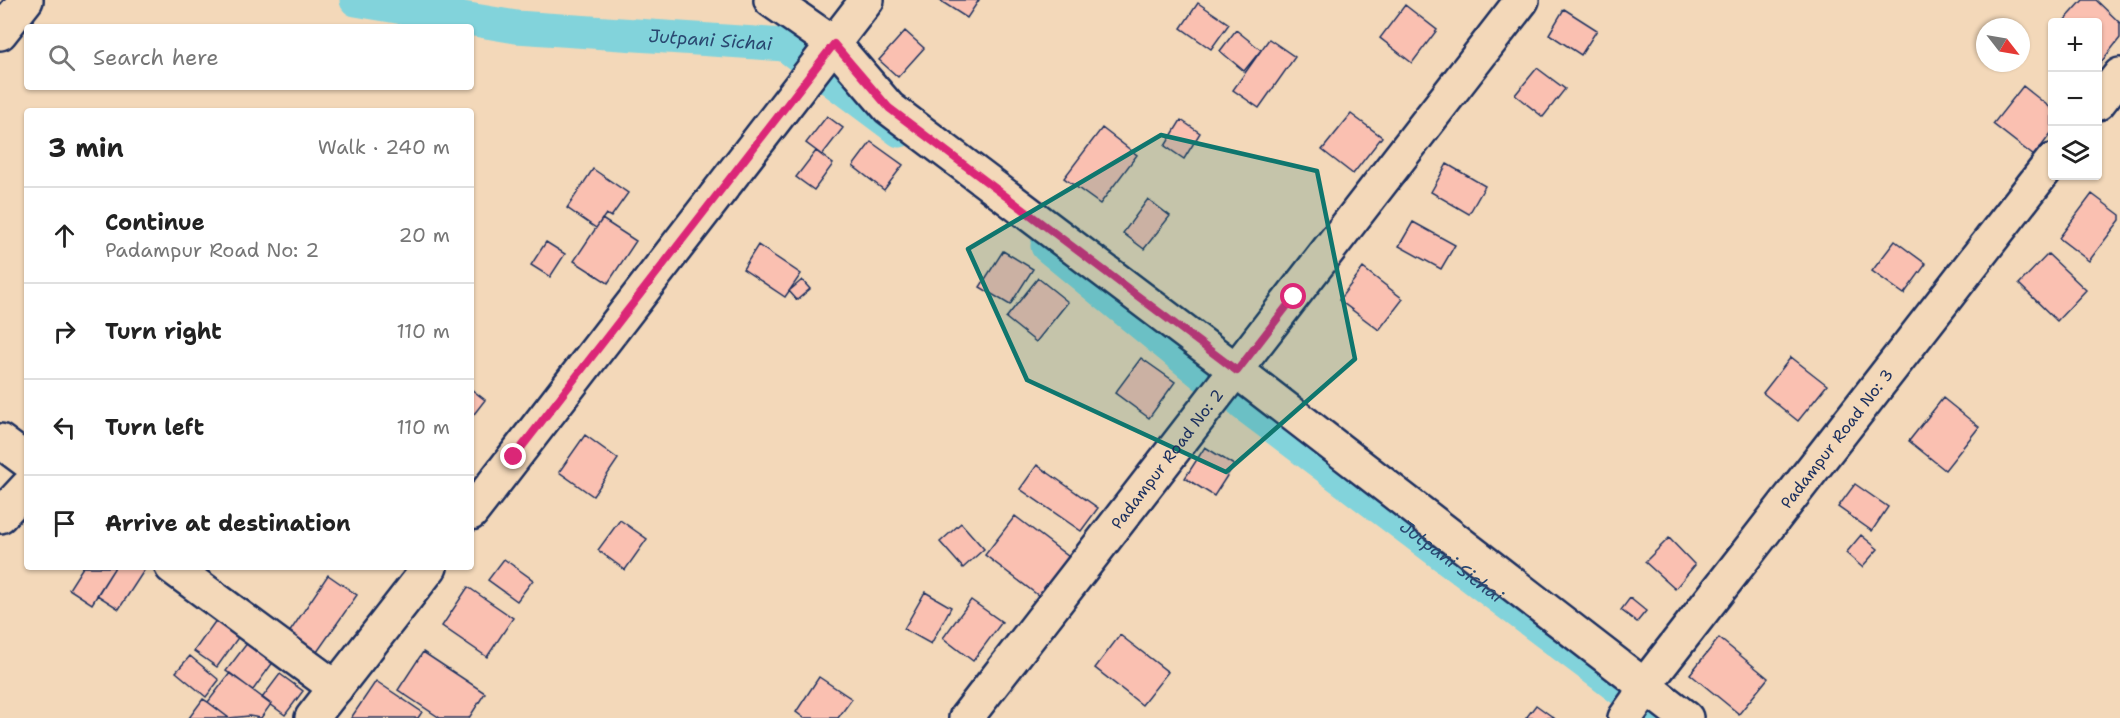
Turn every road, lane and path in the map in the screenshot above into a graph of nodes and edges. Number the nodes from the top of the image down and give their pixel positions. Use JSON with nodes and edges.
{"nodes":[{"id":1,"x":26,"y":0,"type":"edge"},
{"id":2,"x":771,"y":0,"type":"edge"},
{"id":3,"x":867,"y":0,"type":"edge"},
{"id":4,"x":1522,"y":0,"type":"edge"},
{"id":5,"x":0,"y":33,"type":"edge"},
{"id":6,"x":834,"y":44,"type":"junction"},
{"id":7,"x":2120,"y":75,"type":"edge"},
{"id":8,"x":2102,"y":97,"type":"edge"},
{"id":9,"x":2048,"y":166,"type":"edge"},
{"id":10,"x":1237,"y":371,"type":"junction"},
{"id":11,"x":0,"y":441,"type":"edge"},
{"id":12,"x":24,"y":459,"type":"edge"},
{"id":13,"x":24,"y":490,"type":"edge"},
{"id":14,"x":474,"y":509,"type":"edge"},
{"id":15,"x":0,"y":516,"type":"edge"},
{"id":16,"x":176,"y":570,"type":"edge"},
{"id":17,"x":428,"y":570,"type":"edge"},
{"id":18,"x":1644,"y":686,"type":"junction"},
{"id":19,"x":336,"y":688,"type":"junction"},
{"id":20,"x":312,"y":718,"type":"edge"},
{"id":21,"x":966,"y":718,"type":"edge"},
{"id":22,"x":1625,"y":718,"type":"edge"},
{"id":23,"x":1686,"y":718,"type":"edge"}],
"edges":[{"from":1,"to":5,"type":"street"},
{"from":2,"to":6,"type":"street"},
{"from":3,"to":6,"type":"street"},
{"from":4,"to":10,"type":"street","name":"Padampur Road No: 2"},
{"from":6,"to":10,"type":"street"},
{"from":6,"to":14,"type":"street"},
{"from":7,"to":8,"type":"street"},
{"from":9,"to":18,"type":"street","name":"Padampur Road No: 3"},
{"from":10,"to":18,"type":"street"},
{"from":10,"to":21,"type":"street","name":"Padampur Road No: 2"},
{"from":11,"to":12,"type":"street"},
{"from":13,"to":15,"type":"street"},
{"from":16,"to":19,"type":"street"},
{"from":17,"to":19,"type":"street"},
{"from":18,"to":22,"type":"street","name":"Padampur Road No: 3"},
{"from":18,"to":23,"type":"street"},
{"from":19,"to":20,"type":"street"}]}
